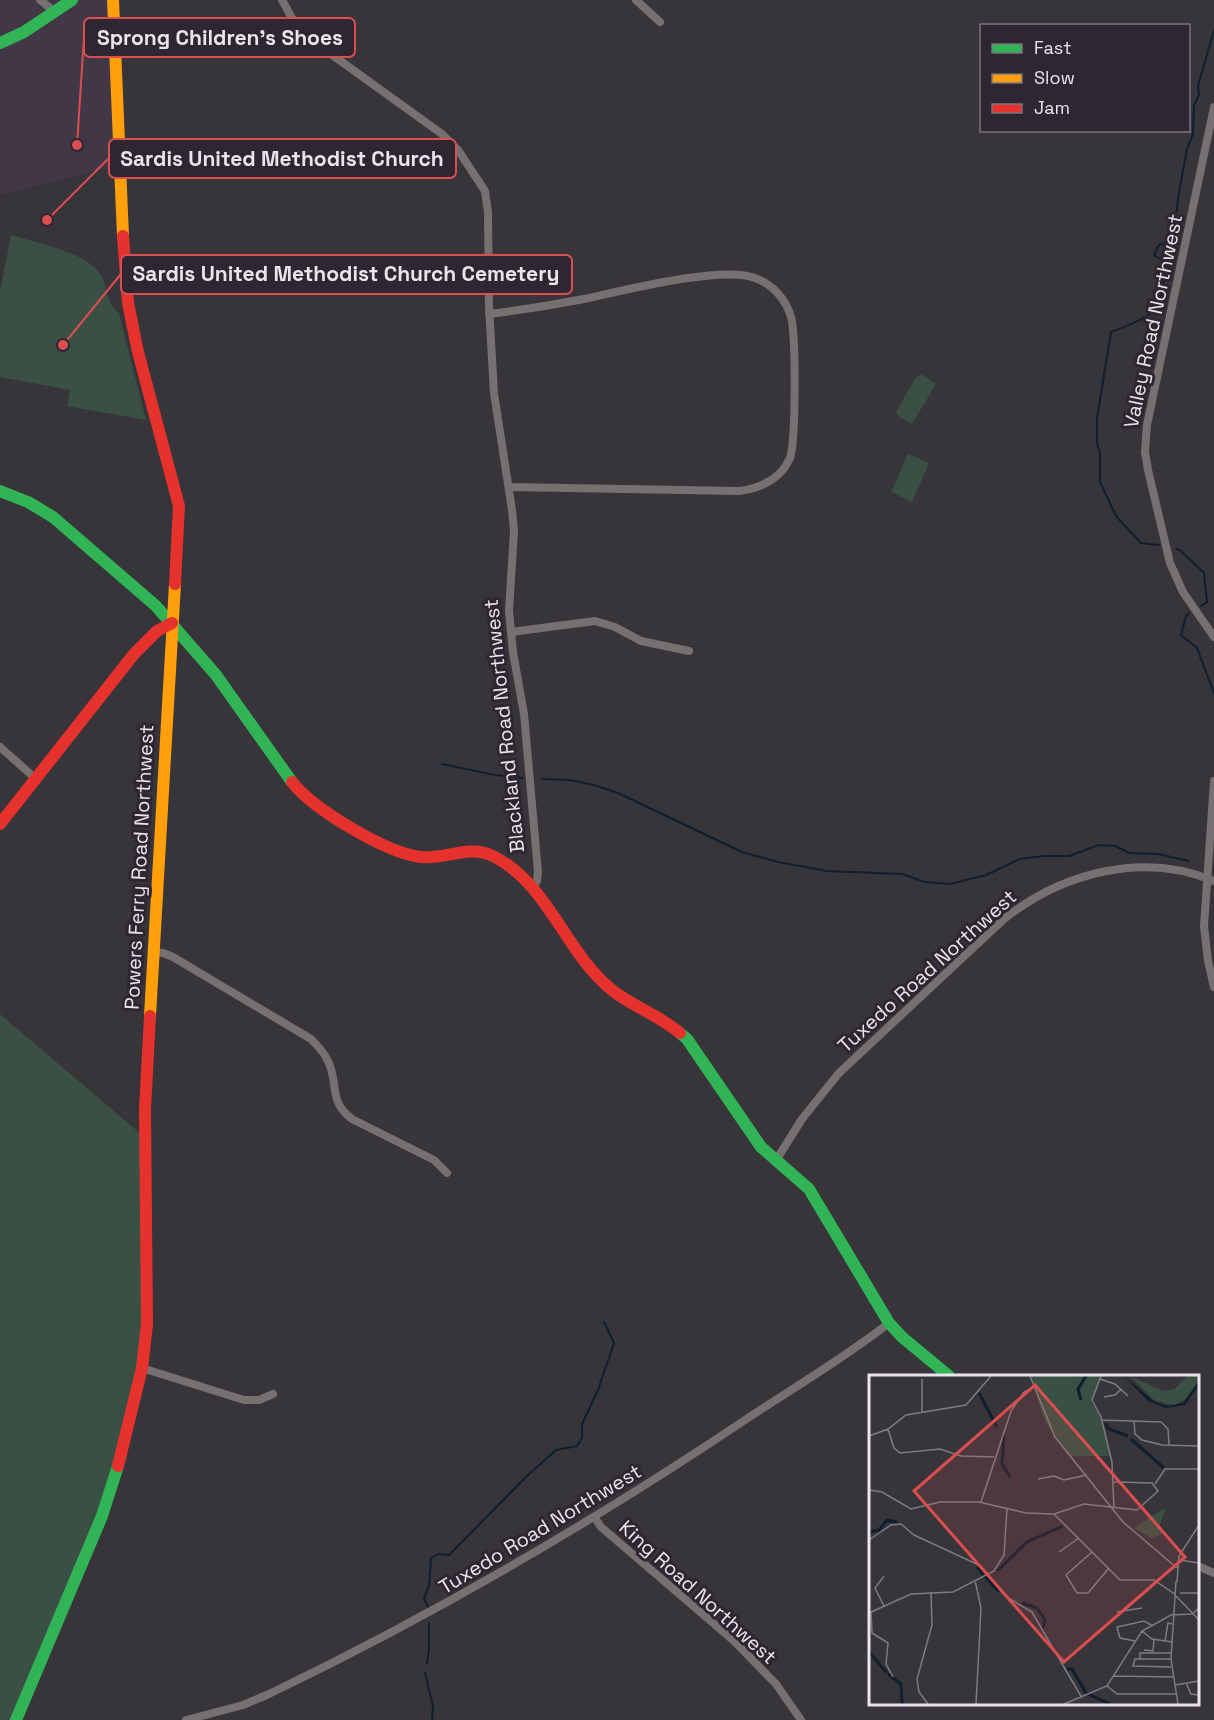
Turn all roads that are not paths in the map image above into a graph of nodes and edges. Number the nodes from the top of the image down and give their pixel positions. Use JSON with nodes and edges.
{"nodes":[{"id":1,"x":40,"y":0,"type":"edge"},
{"id":2,"x":72,"y":0,"type":"edge"},
{"id":3,"x":113,"y":0,"type":"edge"},
{"id":4,"x":282,"y":0,"type":"edge"},
{"id":5,"x":636,"y":0,"type":"edge"},
{"id":6,"x":55,"y":12,"type":"junction"},
{"id":7,"x":660,"y":22,"type":"dead end"},
{"id":8,"x":0,"y":43,"type":"edge"},
{"id":9,"x":1214,"y":107,"type":"edge"},
{"id":10,"x":489,"y":314,"type":"junction"},
{"id":11,"x":509,"y":488,"type":"junction"},
{"id":12,"x":0,"y":491,"type":"edge"},
{"id":13,"x":172,"y":623,"type":"junction"},
{"id":14,"x":511,"y":632,"type":"junction"},
{"id":15,"x":1214,"y":637,"type":"edge"},
{"id":16,"x":689,"y":651,"type":"dead end"},
{"id":17,"x":0,"y":747,"type":"edge"},
{"id":18,"x":36,"y":778,"type":"junction"},
{"id":19,"x":1214,"y":781,"type":"edge"},
{"id":20,"x":0,"y":824,"type":"edge"},
{"id":21,"x":1210,"y":880,"type":"edge"},
{"id":22,"x":533,"y":889,"type":"junction"},
{"id":23,"x":152,"y":952,"type":"junction"},
{"id":24,"x":1214,"y":987,"type":"edge"},
{"id":25,"x":775,"y":1162,"type":"junction"},
{"id":26,"x":447,"y":1173,"type":"dead end"},
{"id":27,"x":889,"y":1323,"type":"junction"},
{"id":28,"x":142,"y":1368,"type":"junction"},
{"id":29,"x":947,"y":1375,"type":"edge"},
{"id":30,"x":273,"y":1394,"type":"dead end"},
{"id":31,"x":595,"y":1518,"type":"junction"},
{"id":32,"x":1199,"y":1567,"type":"edge"},
{"id":33,"x":1214,"y":1573,"type":"edge"},
{"id":34,"x":16,"y":1720,"type":"edge"},
{"id":35,"x":186,"y":1720,"type":"edge"},
{"id":36,"x":801,"y":1720,"type":"edge"}],
"edges":[{"from":1,"to":6,"type":"street"},
{"from":2,"to":6,"type":"street"},
{"from":3,"to":13,"type":"street","name":"Powers Ferry Road Northwest"},
{"from":4,"to":10,"type":"street","name":"Blackland Road Northwest"},
{"from":5,"to":7,"type":"street"},
{"from":6,"to":8,"type":"street"},
{"from":9,"to":15,"type":"street","name":"Valley Road Northwest"},
{"from":10,"to":11,"type":"street","name":"Blackland Road Northwest"},
{"from":10,"to":11,"type":"street"},
{"from":11,"to":14,"type":"street","name":"Blackland Road Northwest"},
{"from":12,"to":13,"type":"street"},
{"from":13,"to":18,"type":"street"},
{"from":13,"to":22,"type":"street"},
{"from":13,"to":23,"type":"street","name":"Powers Ferry Road Northwest"},
{"from":14,"to":16,"type":"street"},
{"from":14,"to":22,"type":"street","name":"Blackland Road Northwest"},
{"from":17,"to":18,"type":"street"},
{"from":18,"to":20,"type":"street"},
{"from":19,"to":21,"type":"street"},
{"from":21,"to":24,"type":"street"},
{"from":21,"to":25,"type":"street","name":"Tuxedo Road Northwest"},
{"from":22,"to":25,"type":"street"},
{"from":23,"to":26,"type":"street"},
{"from":23,"to":28,"type":"street","name":"Powers Ferry Road Northwest"},
{"from":25,"to":27,"type":"street"},
{"from":27,"to":29,"type":"street"},
{"from":27,"to":31,"type":"street","name":"Tuxedo Road Northwest"},
{"from":28,"to":30,"type":"street"},
{"from":28,"to":34,"type":"street","name":"Powers Ferry Road Northwest"},
{"from":31,"to":35,"type":"street","name":"Tuxedo Road Northwest"},
{"from":31,"to":36,"type":"street","name":"King Road Northwest"},
{"from":32,"to":33,"type":"street"}]}
